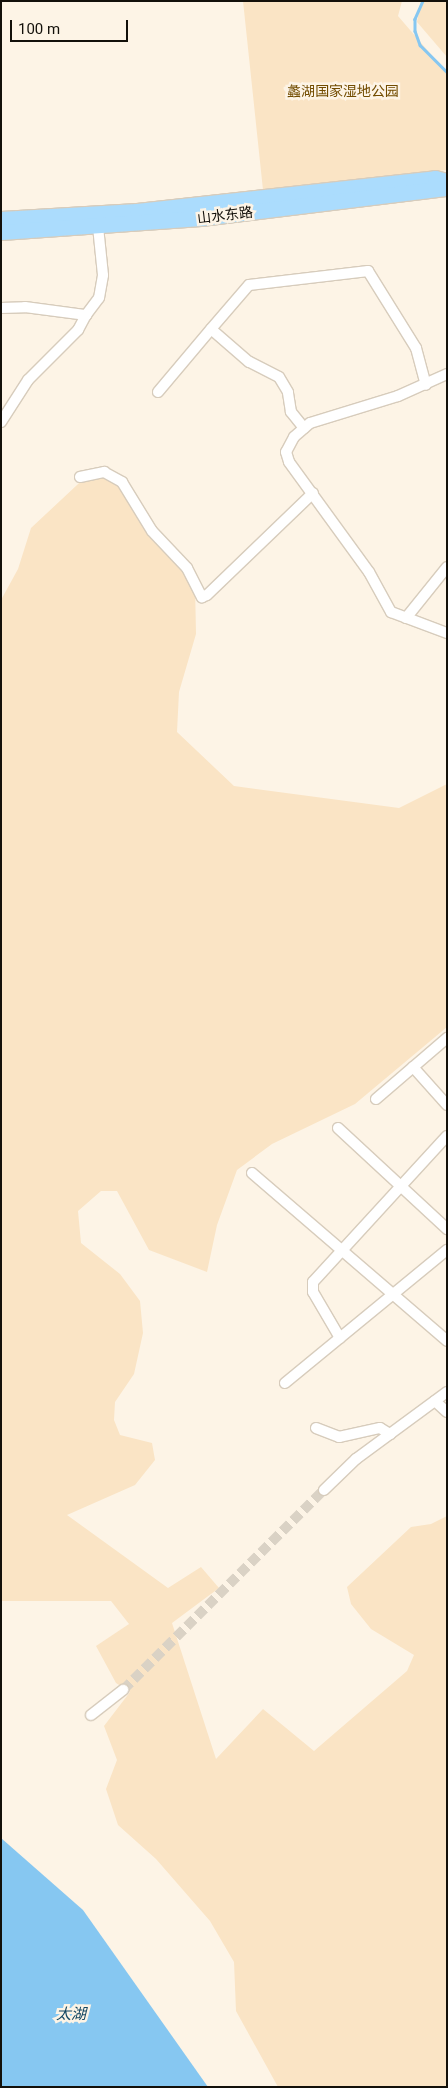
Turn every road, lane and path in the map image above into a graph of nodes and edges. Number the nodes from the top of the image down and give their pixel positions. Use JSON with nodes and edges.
{"nodes":[{"id":1,"x":447,"y":181,"type":"edge"},
{"id":2,"x":447,"y":188,"type":"edge"},
{"id":3,"x":1,"y":219,"type":"edge"},
{"id":4,"x":98,"y":227,"type":"junction"},
{"id":5,"x":1,"y":232,"type":"edge"},
{"id":6,"x":1,"y":308,"type":"edge"},
{"id":7,"x":86,"y":315,"type":"junction"},
{"id":8,"x":212,"y":328,"type":"junction"},
{"id":9,"x":447,"y":374,"type":"edge"},
{"id":10,"x":426,"y":385,"type":"junction"},
{"id":11,"x":158,"y":392,"type":"dead end"},
{"id":12,"x":1,"y":422,"type":"edge"},
{"id":13,"x":304,"y":428,"type":"junction"},
{"id":14,"x":80,"y":477,"type":"dead end"},
{"id":15,"x":313,"y":493,"type":"junction"},
{"id":16,"x":447,"y":567,"type":"edge"},
{"id":17,"x":406,"y":618,"type":"junction"},
{"id":18,"x":447,"y":633,"type":"edge"},
{"id":19,"x":447,"y":1038,"type":"edge"},
{"id":20,"x":413,"y":1067,"type":"junction"},
{"id":21,"x":376,"y":1099,"type":"dead end"},
{"id":22,"x":447,"y":1105,"type":"edge"},
{"id":23,"x":338,"y":1128,"type":"dead end"},
{"id":24,"x":447,"y":1136,"type":"edge"},
{"id":25,"x":252,"y":1173,"type":"dead end"},
{"id":26,"x":400,"y":1187,"type":"junction"},
{"id":27,"x":447,"y":1229,"type":"edge"},
{"id":28,"x":447,"y":1250,"type":"edge"},
{"id":29,"x":342,"y":1251,"type":"junction"},
{"id":30,"x":393,"y":1294,"type":"junction"},
{"id":31,"x":340,"y":1338,"type":"junction"},
{"id":32,"x":447,"y":1341,"type":"edge"},
{"id":33,"x":285,"y":1383,"type":"dead end"},
{"id":34,"x":447,"y":1392,"type":"edge"},
{"id":35,"x":435,"y":1401,"type":"junction"},
{"id":36,"x":447,"y":1412,"type":"edge"},
{"id":37,"x":316,"y":1428,"type":"dead end"},
{"id":38,"x":390,"y":1434,"type":"junction"},
{"id":39,"x":324,"y":1490,"type":"tunnel mouth"},
{"id":40,"x":123,"y":1690,"type":"tunnel mouth"},
{"id":41,"x":91,"y":1715,"type":"dead end"}],
"edges":[{"from":1,"to":3,"type":"highway","name":"山水东路"},
{"from":2,"to":4,"type":"highway","name":"山水东路"},
{"from":4,"to":5,"type":"highway","name":"山水东路"},
{"from":4,"to":7,"type":"street"},
{"from":6,"to":7,"type":"street"},
{"from":7,"to":12,"type":"street"},
{"from":8,"to":10,"type":"street"},
{"from":8,"to":11,"type":"street"},
{"from":8,"to":13,"type":"street"},
{"from":9,"to":10,"type":"street"},
{"from":10,"to":13,"type":"street"},
{"from":13,"to":15,"type":"street"},
{"from":14,"to":15,"type":"street"},
{"from":15,"to":17,"type":"street"},
{"from":16,"to":17,"type":"street"},
{"from":17,"to":18,"type":"street"},
{"from":19,"to":20,"type":"street"},
{"from":20,"to":21,"type":"street"},
{"from":20,"to":22,"type":"street"},
{"from":23,"to":26,"type":"street"},
{"from":24,"to":26,"type":"street"},
{"from":25,"to":29,"type":"street"},
{"from":26,"to":27,"type":"street"},
{"from":26,"to":29,"type":"street"},
{"from":28,"to":30,"type":"street"},
{"from":29,"to":30,"type":"street"},
{"from":29,"to":31,"type":"street"},
{"from":30,"to":31,"type":"street"},
{"from":30,"to":32,"type":"street"},
{"from":31,"to":33,"type":"street"},
{"from":34,"to":35,"type":"street"},
{"from":35,"to":36,"type":"street"},
{"from":35,"to":38,"type":"street"},
{"from":37,"to":38,"type":"street"},
{"from":38,"to":39,"type":"street"},
{"from":40,"to":41,"type":"street"}]}
